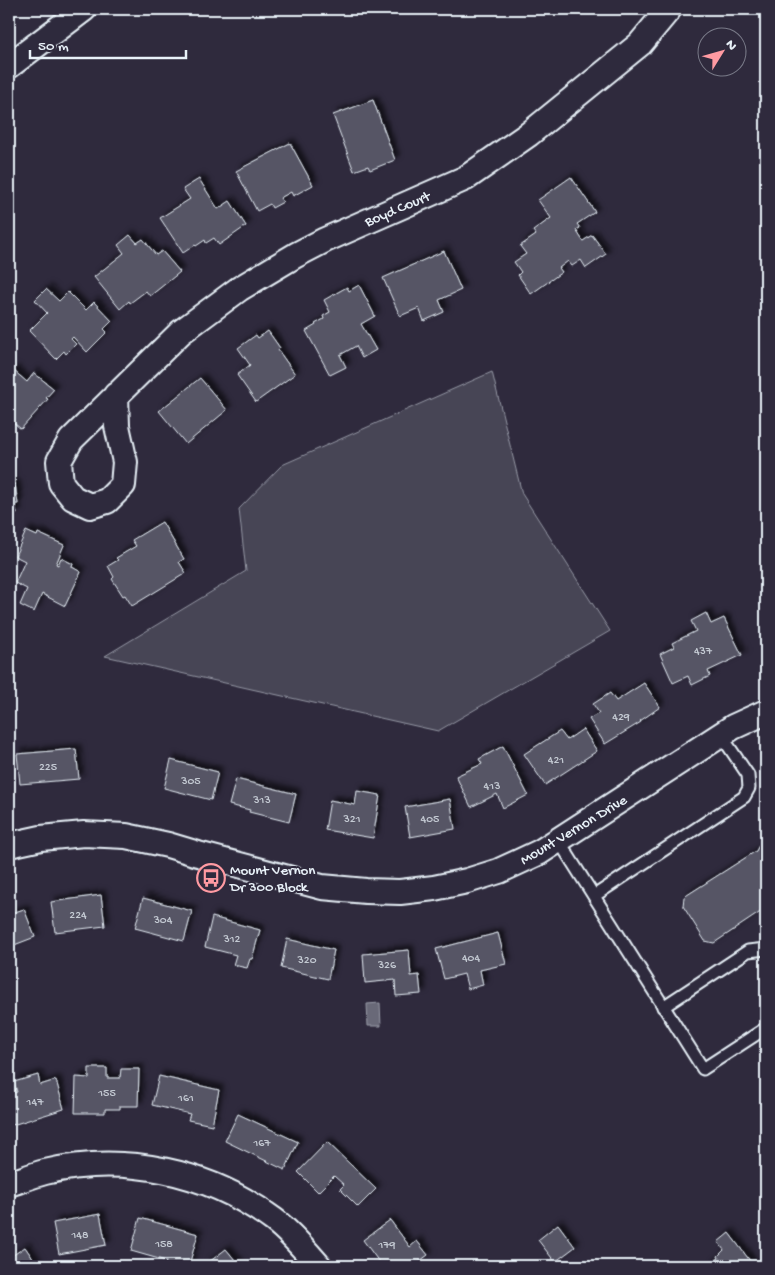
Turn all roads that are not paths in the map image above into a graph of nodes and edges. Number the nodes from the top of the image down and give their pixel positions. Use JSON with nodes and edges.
{"nodes":[{"id":1,"x":84,"y":9,"type":"edge"},
{"id":2,"x":670,"y":9,"type":"edge"},
{"id":3,"x":9,"y":66,"type":"edge"},
{"id":4,"x":116,"y":395,"type":"dead end"},
{"id":5,"x":766,"y":712,"type":"edge"},
{"id":6,"x":722,"y":735,"type":"junction"},
{"id":7,"x":559,"y":841,"type":"junction"},
{"id":8,"x":9,"y":846,"type":"edge"},
{"id":9,"x":594,"y":896,"type":"junction"},
{"id":10,"x":766,"y":949,"type":"edge"},
{"id":11,"x":664,"y":1007,"type":"junction"},
{"id":12,"x":766,"y":1028,"type":"edge"},
{"id":13,"x":9,"y":1184,"type":"edge"},
{"id":14,"x":319,"y":1266,"type":"edge"}],
"edges":[{"from":1,"to":3,"type":"street"},
{"from":2,"to":4,"type":"street","name":"Boyd Court"},
{"from":5,"to":6,"type":"street","name":"Mount Vernon Drive"},
{"from":6,"to":7,"type":"street","name":"Mount Vernon Drive"},
{"from":6,"to":9,"type":"lane"},
{"from":7,"to":8,"type":"street","name":"Mount Vernon Drive"},
{"from":7,"to":9,"type":"lane"},
{"from":9,"to":11,"type":"lane"},
{"from":10,"to":11,"type":"lane"},
{"from":11,"to":12,"type":"lane"},
{"from":13,"to":14,"type":"street"}]}
